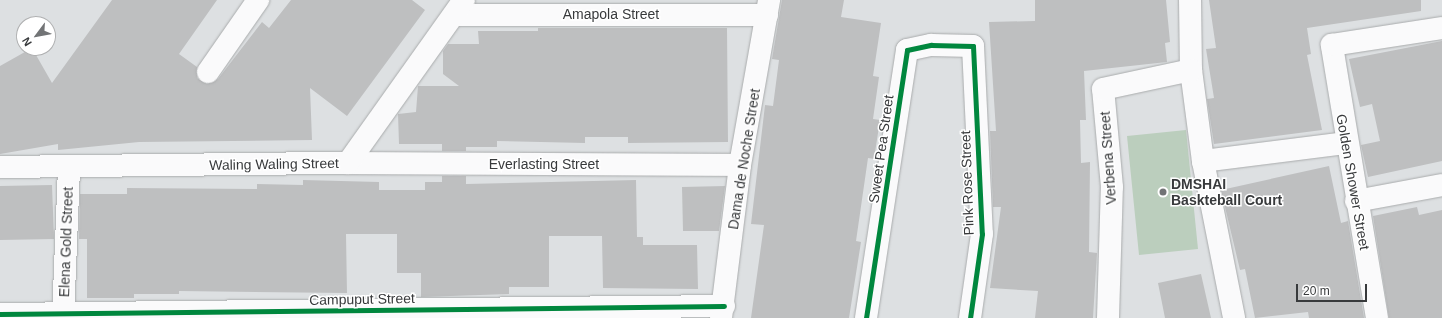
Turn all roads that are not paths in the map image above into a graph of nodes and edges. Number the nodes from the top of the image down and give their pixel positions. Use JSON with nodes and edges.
{"nodes":[{"id":1,"x":258,"y":0,"type":"edge"},
{"id":2,"x":1190,"y":0,"type":"edge"},
{"id":3,"x":460,"y":7,"type":"edge"},
{"id":4,"x":768,"y":7,"type":"edge"},
{"id":5,"x":1442,"y":28,"type":"edge"},
{"id":6,"x":974,"y":46,"type":"joint"},
{"id":7,"x":1191,"y":70,"type":"junction"},
{"id":8,"x":208,"y":72,"type":"dead end"},
{"id":9,"x":1346,"y":143,"type":"junction"},
{"id":10,"x":1203,"y":161,"type":"junction"},
{"id":11,"x":348,"y":163,"type":"junction"},
{"id":12,"x":740,"y":165,"type":"junction"},
{"id":13,"x":0,"y":167,"type":"edge"},
{"id":14,"x":69,"y":167,"type":"junction"},
{"id":15,"x":1442,"y":185,"type":"edge"},
{"id":16,"x":1356,"y":201,"type":"junction"},
{"id":17,"x":722,"y":312,"type":"edge"},
{"id":18,"x":0,"y":314,"type":"edge"},
{"id":19,"x":63,"y":317,"type":"edge"},
{"id":20,"x":866,"y":318,"type":"edge"},
{"id":21,"x":970,"y":318,"type":"edge"},
{"id":22,"x":1108,"y":318,"type":"edge"},
{"id":23,"x":1234,"y":318,"type":"edge"},
{"id":24,"x":1377,"y":318,"type":"edge"}],
"edges":[{"from":1,"to":8,"type":"street"},
{"from":2,"to":7,"type":"street"},
{"from":3,"to":4,"type":"street","name":"Amapola Street"},
{"from":3,"to":11,"type":"street","name":"Waling Waling Street"},
{"from":4,"to":12,"type":"street","name":"Dama de Noche Street"},
{"from":5,"to":9,"type":"street","name":"Golden Shower Street"},
{"from":6,"to":20,"type":"street","name":"Sweet Pea Street"},
{"from":6,"to":21,"type":"street","name":"Pink Rose Street"},
{"from":7,"to":10,"type":"street"},
{"from":7,"to":22,"type":"street","name":"Verbena Street"},
{"from":9,"to":10,"type":"street"},
{"from":9,"to":16,"type":"street","name":"Golden Shower Street"},
{"from":10,"to":23,"type":"street"},
{"from":11,"to":12,"type":"street","name":"Everlasting Street"},
{"from":11,"to":14,"type":"street","name":"Waling Waling Street"},
{"from":12,"to":17,"type":"street","name":"Dama de Noche Street"},
{"from":13,"to":14,"type":"street","name":"Waling Waling Street"},
{"from":14,"to":19,"type":"street","name":"Elena Gold Street"},
{"from":15,"to":16,"type":"street"},
{"from":16,"to":24,"type":"street","name":"Golden Shower Street"},
{"from":17,"to":19,"type":"street","name":"Campuput Street"},
{"from":18,"to":19,"type":"street","name":"Campuput Street"}]}
